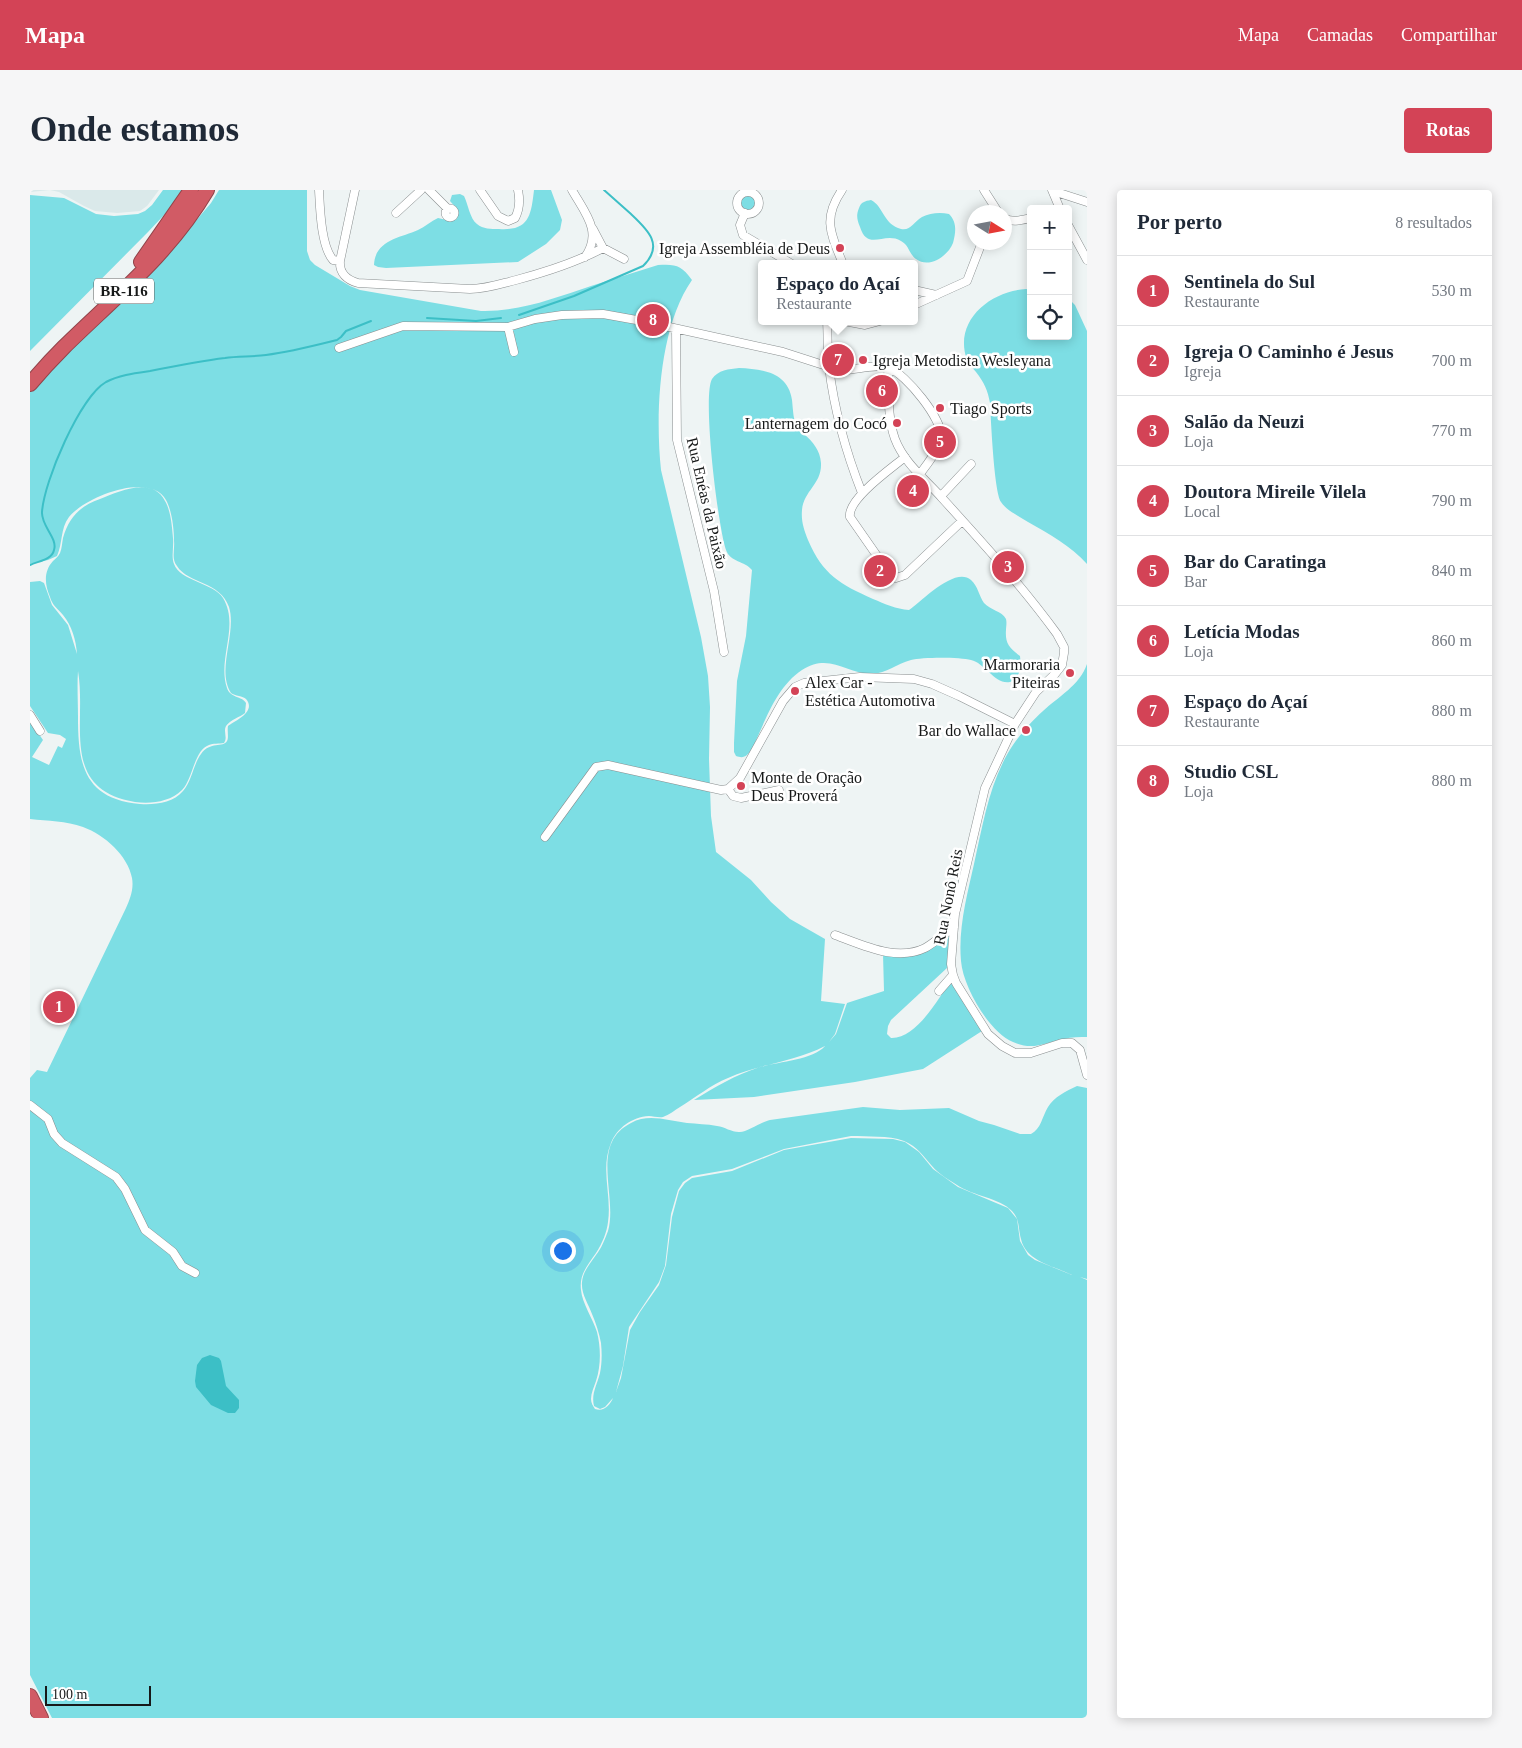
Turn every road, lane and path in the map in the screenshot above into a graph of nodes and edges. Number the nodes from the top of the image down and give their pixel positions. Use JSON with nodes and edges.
{"nodes":[{"id":1,"x":190,"y":190,"type":"edge"},
{"id":2,"x":198,"y":190,"type":"edge"},
{"id":3,"x":207,"y":190,"type":"edge"},
{"id":4,"x":320,"y":190,"type":"edge"},
{"id":5,"x":355,"y":190,"type":"edge"},
{"id":6,"x":421,"y":190,"type":"edge"},
{"id":7,"x":429,"y":190,"type":"edge"},
{"id":8,"x":480,"y":190,"type":"edge"},
{"id":9,"x":518,"y":190,"type":"edge"},
{"id":10,"x":572,"y":190,"type":"edge"},
{"id":11,"x":842,"y":190,"type":"edge"},
{"id":12,"x":984,"y":190,"type":"edge"},
{"id":13,"x":1053,"y":191,"type":"edge"},
{"id":14,"x":757,"y":192,"type":"edge"},
{"id":15,"x":1087,"y":202,"type":"edge"},
{"id":16,"x":994,"y":205,"type":"edge"},
{"id":17,"x":1058,"y":205,"type":"edge"},
{"id":18,"x":448,"y":209,"type":"dead end"},
{"id":19,"x":396,"y":213,"type":"dead end"},
{"id":20,"x":746,"y":213,"type":"junction"},
{"id":21,"x":1027,"y":219,"type":"edge"},
{"id":22,"x":1012,"y":221,"type":"edge"},
{"id":23,"x":593,"y":229,"type":"junction"},
{"id":24,"x":1072,"y":232,"type":"edge"},
{"id":25,"x":603,"y":248,"type":"junction"},
{"id":26,"x":979,"y":250,"type":"edge"},
{"id":27,"x":583,"y":258,"type":"junction"},
{"id":28,"x":624,"y":259,"type":"dead end"},
{"id":29,"x":785,"y":260,"type":"edge"},
{"id":30,"x":841,"y":260,"type":"edge"},
{"id":31,"x":1087,"y":260,"type":"edge"},
{"id":32,"x":340,"y":261,"type":"junction"},
{"id":33,"x":141,"y":262,"type":"junction"},
{"id":34,"x":918,"y":291,"type":"edge"},
{"id":35,"x":936,"y":295,"type":"junction"},
{"id":36,"x":918,"y":303,"type":"edge"},
{"id":37,"x":827,"y":325,"type":"edge"},
{"id":38,"x":508,"y":327,"type":"junction"},
{"id":39,"x":676,"y":329,"type":"junction"},
{"id":40,"x":339,"y":348,"type":"dead end"},
{"id":41,"x":514,"y":352,"type":"dead end"},
{"id":42,"x":829,"y":367,"type":"junction"},
{"id":43,"x":888,"y":368,"type":"junction"},
{"id":44,"x":30,"y":370,"type":"edge"},
{"id":45,"x":30,"y":384,"type":"edge"},
{"id":46,"x":905,"y":457,"type":"junction"},
{"id":47,"x":971,"y":464,"type":"dead end"},
{"id":48,"x":920,"y":474,"type":"junction"},
{"id":49,"x":862,"y":493,"type":"junction"},
{"id":50,"x":941,"y":496,"type":"junction"},
{"id":51,"x":962,"y":521,"type":"junction"},
{"id":52,"x":724,"y":652,"type":"dead end"},
{"id":53,"x":30,"y":715,"type":"edge"},
{"id":54,"x":1015,"y":724,"type":"junction"},
{"id":55,"x":40,"y":732,"type":"dead end"},
{"id":56,"x":728,"y":790,"type":"junction"},
{"id":57,"x":779,"y":790,"type":"dead end"},
{"id":58,"x":545,"y":837,"type":"dead end"},
{"id":59,"x":954,"y":927,"type":"junction"},
{"id":60,"x":835,"y":935,"type":"dead end"},
{"id":61,"x":952,"y":975,"type":"junction"},
{"id":62,"x":939,"y":991,"type":"dead end"},
{"id":63,"x":1087,"y":1074,"type":"edge"},
{"id":64,"x":30,"y":1104,"type":"edge"},
{"id":65,"x":194,"y":1273,"type":"dead end"},
{"id":66,"x":30,"y":1696,"type":"edge"},
{"id":67,"x":41,"y":1718,"type":"edge"}],
"edges":[{"from":1,"to":33,"type":"highway"},
{"from":2,"to":33,"type":"highway","number":"BR-116"},
{"from":3,"to":45,"type":"highway","number":"BR-116"},
{"from":4,"to":32,"type":"street"},
{"from":5,"to":32,"type":"street"},
{"from":6,"to":19,"type":"street"},
{"from":7,"to":18,"type":"street"},
{"from":8,"to":9,"type":"street"},
{"from":10,"to":23,"type":"street"},
{"from":11,"to":30,"type":"street"},
{"from":12,"to":16,"type":"street"},
{"from":13,"to":15,"type":"street"},
{"from":13,"to":17,"type":"street"},
{"from":14,"to":20,"type":"street"},
{"from":14,"to":20,"type":"street"},
{"from":20,"to":29,"type":"street"},
{"from":21,"to":22,"type":"street"},
{"from":23,"to":25,"type":"street"},
{"from":23,"to":27,"type":"street"},
{"from":24,"to":31,"type":"street"},
{"from":25,"to":27,"type":"street"},
{"from":25,"to":28,"type":"street"},
{"from":26,"to":35,"type":"street"},
{"from":27,"to":32,"type":"street"},
{"from":33,"to":44,"type":"highway","number":"BR-116"},
{"from":34,"to":35,"type":"street"},
{"from":35,"to":36,"type":"street"},
{"from":37,"to":42,"type":"street"},
{"from":38,"to":39,"type":"street"},
{"from":38,"to":40,"type":"street"},
{"from":38,"to":41,"type":"street"},
{"from":39,"to":42,"type":"street"},
{"from":39,"to":52,"type":"street","name":"Rua Enéas da Paixão"},
{"from":42,"to":43,"type":"street"},
{"from":42,"to":49,"type":"street"},
{"from":43,"to":46,"type":"street","name":"Rua Nonô Reis"},
{"from":43,"to":48,"type":"street"},
{"from":46,"to":48,"type":"street","name":"Rua Nonô Reis"},
{"from":46,"to":49,"type":"street"},
{"from":47,"to":50,"type":"street"},
{"from":48,"to":50,"type":"street","name":"Rua Nonô Reis"},
{"from":49,"to":51,"type":"street"},
{"from":50,"to":51,"type":"street","name":"Rua Nonô Reis"},
{"from":51,"to":54,"type":"street","name":"Rua Nonô Reis"},
{"from":53,"to":55,"type":"street"},
{"from":54,"to":56,"type":"street"},
{"from":54,"to":59,"type":"street","name":"Rua Nonô Reis"},
{"from":56,"to":57,"type":"street"},
{"from":56,"to":58,"type":"street"},
{"from":59,"to":60,"type":"street"},
{"from":59,"to":61,"type":"street","name":"Rua Nonô Reis"},
{"from":61,"to":62,"type":"street"},
{"from":61,"to":63,"type":"street","name":"Rua Nonô Reis"},
{"from":64,"to":65,"type":"street"},
{"from":66,"to":67,"type":"highway"}]}
